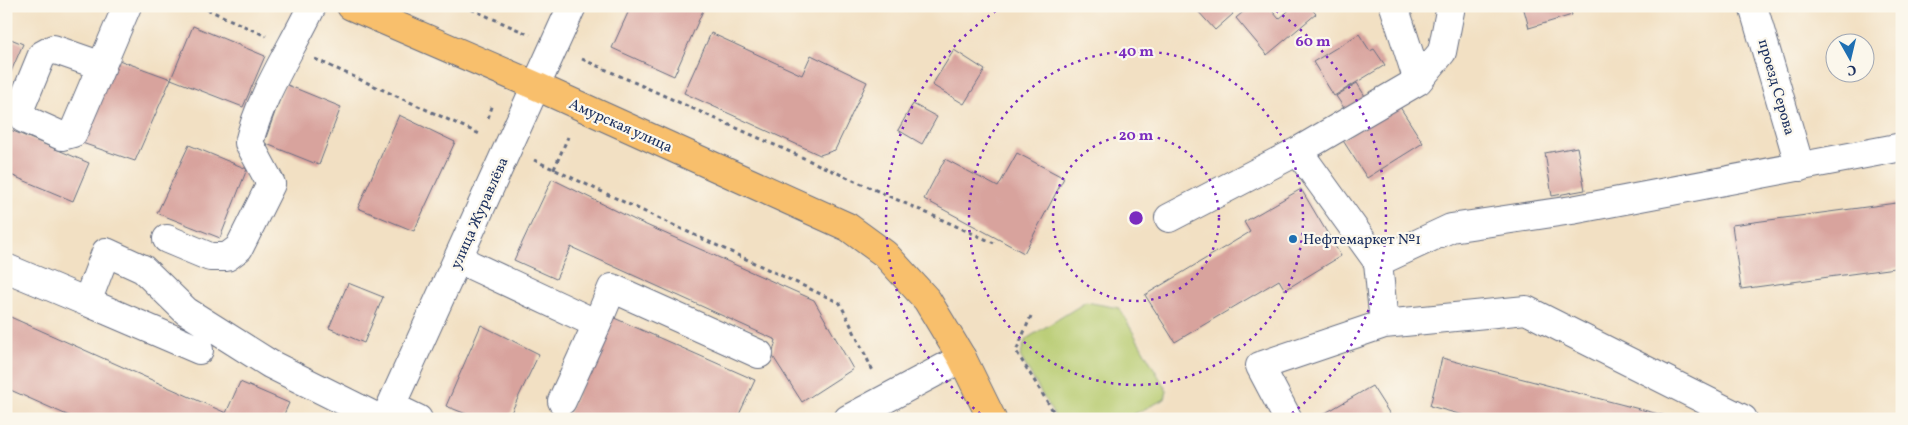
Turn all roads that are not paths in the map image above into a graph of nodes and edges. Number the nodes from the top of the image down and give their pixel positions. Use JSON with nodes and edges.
{"nodes":[{"id":1,"x":127,"y":6,"type":"edge"},
{"id":2,"x":312,"y":6,"type":"edge"},
{"id":3,"x":352,"y":6,"type":"edge"},
{"id":4,"x":572,"y":6,"type":"edge"},
{"id":5,"x":1394,"y":6,"type":"edge"},
{"id":6,"x":1451,"y":6,"type":"edge"},
{"id":7,"x":1753,"y":6,"type":"edge"},
{"id":8,"x":102,"y":66,"type":"dead end"},
{"id":9,"x":1418,"y":81,"type":"junction"},
{"id":10,"x":536,"y":86,"type":"junction"},
{"id":11,"x":1902,"y":147,"type":"edge"},
{"id":12,"x":1298,"y":151,"type":"junction"},
{"id":13,"x":1800,"y":167,"type":"junction"},
{"id":14,"x":1169,"y":218,"type":"dead end"},
{"id":15,"x":168,"y":239,"type":"dead end"},
{"id":16,"x":458,"y":259,"type":"junction"},
{"id":17,"x":1378,"y":262,"type":"junction"},
{"id":18,"x":6,"y":268,"type":"edge"},
{"id":19,"x":87,"y":302,"type":"junction"},
{"id":20,"x":597,"y":324,"type":"junction"},
{"id":21,"x":1384,"y":324,"type":"junction"},
{"id":22,"x":199,"y":350,"type":"dead end"},
{"id":23,"x":759,"y":354,"type":"dead end"},
{"id":24,"x":962,"y":358,"type":"junction"},
{"id":25,"x":562,"y":402,"type":"dead end"},
{"id":26,"x":386,"y":415,"type":"edge"},
{"id":27,"x":418,"y":419,"type":"edge"},
{"id":28,"x":848,"y":419,"type":"edge"},
{"id":29,"x":992,"y":419,"type":"edge"},
{"id":30,"x":1288,"y":419,"type":"edge"},
{"id":31,"x":1743,"y":419,"type":"edge"}],
"edges":[{"from":1,"to":8,"type":"street"},
{"from":2,"to":15,"type":"street"},
{"from":3,"to":10,"type":"main road","name":"Амурская улица"},
{"from":4,"to":10,"type":"street","name":"улица Журавлёва"},
{"from":5,"to":9,"type":"street"},
{"from":6,"to":9,"type":"street"},
{"from":7,"to":13,"type":"street","name":"проезд Серова"},
{"from":9,"to":12,"type":"street"},
{"from":10,"to":16,"type":"street","name":"улица Журавлёва"},
{"from":10,"to":24,"type":"main road","name":"Амурская улица"},
{"from":11,"to":13,"type":"street"},
{"from":12,"to":14,"type":"street"},
{"from":12,"to":17,"type":"street"},
{"from":13,"to":17,"type":"street"},
{"from":16,"to":20,"type":"street"},
{"from":16,"to":26,"type":"street","name":"улица Журавлёва"},
{"from":17,"to":21,"type":"street"},
{"from":18,"to":19,"type":"street"},
{"from":19,"to":22,"type":"street"},
{"from":19,"to":26,"type":"street"},
{"from":20,"to":23,"type":"street"},
{"from":20,"to":25,"type":"street"},
{"from":21,"to":30,"type":"street"},
{"from":21,"to":31,"type":"street"},
{"from":24,"to":28,"type":"street"},
{"from":24,"to":29,"type":"main road","name":"Амурская улица"},
{"from":26,"to":27,"type":"street"}]}
